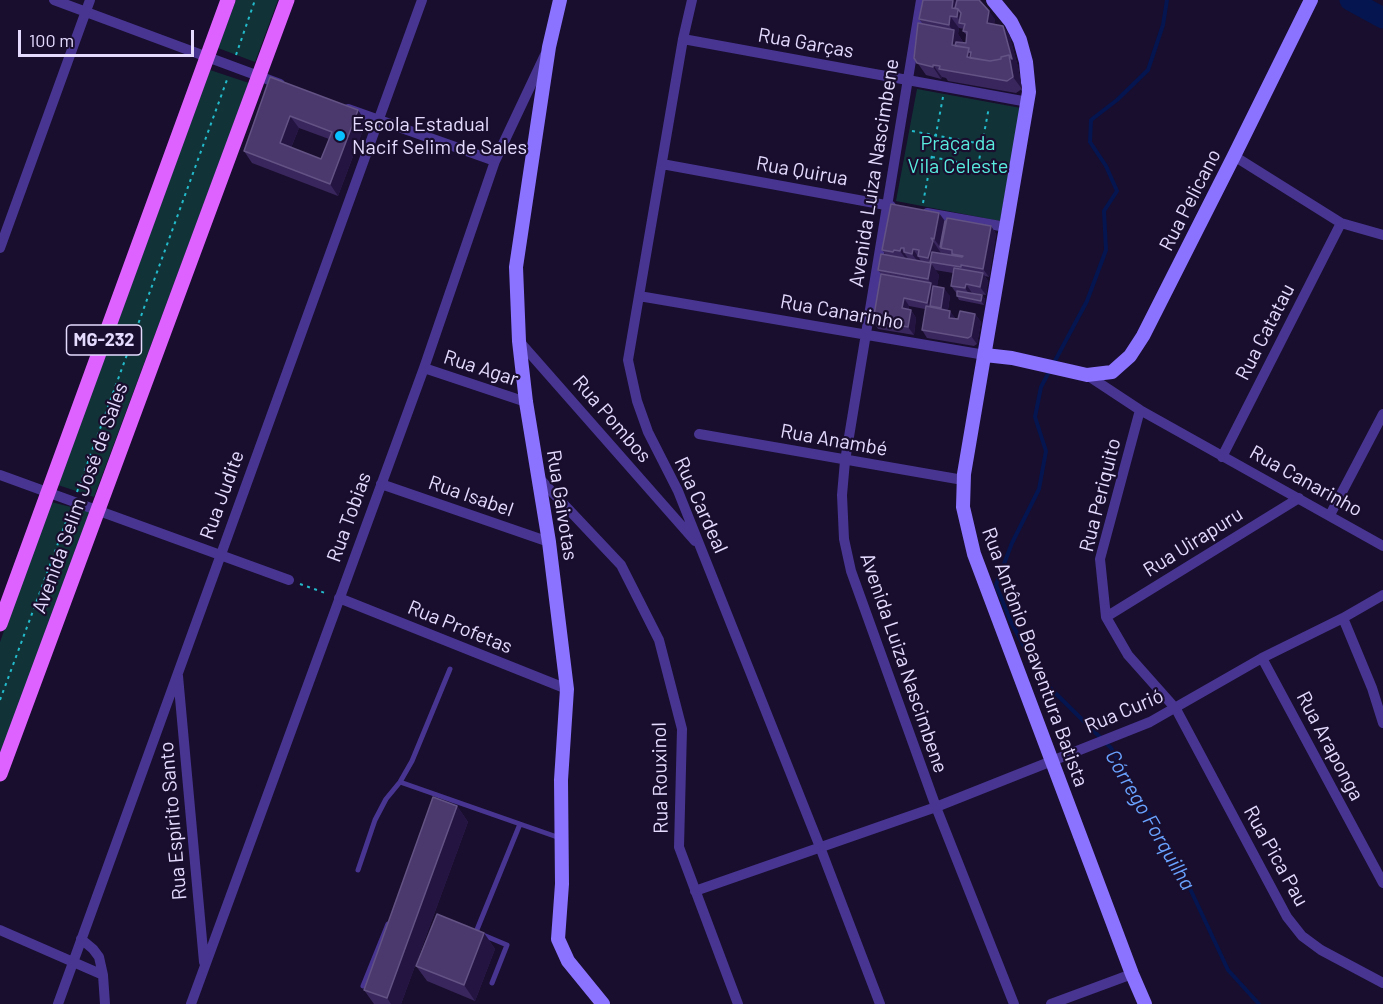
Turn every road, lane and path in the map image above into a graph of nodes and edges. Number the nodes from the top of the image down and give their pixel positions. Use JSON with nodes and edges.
{"nodes":[{"id":1,"x":54,"y":0,"type":"edge"},
{"id":2,"x":90,"y":0,"type":"edge"},
{"id":3,"x":228,"y":0,"type":"edge"},
{"id":4,"x":255,"y":0,"type":"edge"},
{"id":5,"x":287,"y":0,"type":"edge"},
{"id":6,"x":422,"y":0,"type":"edge"},
{"id":7,"x":560,"y":0,"type":"edge"},
{"id":8,"x":692,"y":0,"type":"edge"},
{"id":9,"x":921,"y":0,"type":"edge"},
{"id":10,"x":993,"y":0,"type":"edge"},
{"id":11,"x":1311,"y":0,"type":"edge"},
{"id":12,"x":86,"y":12,"type":"junction"},
{"id":13,"x":683,"y":39,"type":"junction"},
{"id":14,"x":549,"y":47,"type":"junction"},
{"id":15,"x":208,"y":56,"type":"junction"},
{"id":16,"x":232,"y":65,"type":"junction"},
{"id":17,"x":260,"y":76,"type":"junction"},
{"id":18,"x":907,"y":80,"type":"junction"},
{"id":19,"x":292,"y":88,"type":"edge"},
{"id":20,"x":943,"y":96,"type":"dead end"},
{"id":21,"x":1028,"y":102,"type":"junction"},
{"id":22,"x":335,"y":104,"type":"edge"},
{"id":23,"x":989,"y":104,"type":"dead end"},
{"id":24,"x":378,"y":121,"type":"junction"},
{"id":25,"x":912,"y":131,"type":"dead end"},
{"id":26,"x":936,"y":135,"type":"junction"},
{"id":27,"x":982,"y":144,"type":"junction"},
{"id":28,"x":1234,"y":156,"type":"junction"},
{"id":29,"x":932,"y":157,"type":"junction"},
{"id":30,"x":495,"y":161,"type":"junction"},
{"id":31,"x":662,"y":164,"type":"junction"},
{"id":32,"x":978,"y":166,"type":"junction"},
{"id":33,"x":1006,"y":171,"type":"dead end"},
{"id":34,"x":886,"y":205,"type":"junction"},
{"id":35,"x":922,"y":207,"type":"joint"},
{"id":36,"x":898,"y":208,"type":"edge"},
{"id":37,"x":1341,"y":224,"type":"junction"},
{"id":38,"x":1006,"y":227,"type":"junction"},
{"id":39,"x":1383,"y":235,"type":"edge"},
{"id":40,"x":0,"y":248,"type":"edge"},
{"id":41,"x":639,"y":296,"type":"junction"},
{"id":42,"x":865,"y":336,"type":"junction"},
{"id":43,"x":519,"y":341,"type":"junction"},
{"id":44,"x":984,"y":355,"type":"junction"},
{"id":45,"x":1039,"y":365,"type":"joint"},
{"id":46,"x":424,"y":368,"type":"junction"},
{"id":47,"x":1086,"y":375,"type":"junction"},
{"id":48,"x":526,"y":402,"type":"junction"},
{"id":49,"x":1140,"y":410,"type":"junction"},
{"id":50,"x":1383,"y":414,"type":"edge"},
{"id":51,"x":699,"y":434,"type":"dead end"},
{"id":52,"x":1222,"y":457,"type":"junction"},
{"id":53,"x":845,"y":461,"type":"junction"},
{"id":54,"x":0,"y":475,"type":"edge"},
{"id":55,"x":538,"y":476,"type":"junction"},
{"id":56,"x":963,"y":480,"type":"junction"},
{"id":57,"x":381,"y":484,"type":"junction"},
{"id":58,"x":48,"y":492,"type":"junction"},
{"id":59,"x":1299,"y":498,"type":"junction"},
{"id":60,"x":74,"y":501,"type":"junction"},
{"id":61,"x":98,"y":510,"type":"junction"},
{"id":62,"x":1330,"y":515,"type":"junction"},
{"id":63,"x":549,"y":542,"type":"junction"},
{"id":64,"x":1383,"y":546,"type":"edge"},
{"id":65,"x":701,"y":548,"type":"junction"},
{"id":66,"x":220,"y":554,"type":"junction"},
{"id":67,"x":289,"y":579,"type":"joint"},
{"id":68,"x":1383,"y":595,"type":"edge"},
{"id":69,"x":339,"y":598,"type":"junction"},
{"id":70,"x":1106,"y":617,"type":"junction"},
{"id":71,"x":1343,"y":618,"type":"junction"},
{"id":72,"x":0,"y":624,"type":"edge"},
{"id":73,"x":1262,"y":658,"type":"junction"},
{"id":74,"x":450,"y":669,"type":"dead end"},
{"id":75,"x":178,"y":672,"type":"junction"},
{"id":76,"x":567,"y":689,"type":"junction"},
{"id":77,"x":0,"y":700,"type":"edge"},
{"id":78,"x":1176,"y":709,"type":"junction"},
{"id":79,"x":1383,"y":723,"type":"edge"},
{"id":80,"x":1050,"y":760,"type":"junction"},
{"id":81,"x":0,"y":774,"type":"edge"},
{"id":82,"x":400,"y":782,"type":"junction"},
{"id":83,"x":438,"y":795,"type":"junction"},
{"id":84,"x":434,"y":806,"type":"edge"},
{"id":85,"x":936,"y":807,"type":"junction"},
{"id":86,"x":520,"y":824,"type":"junction"},
{"id":87,"x":561,"y":838,"type":"junction"},
{"id":88,"x":820,"y":847,"type":"junction"},
{"id":89,"x":358,"y":870,"type":"dead end"},
{"id":90,"x":1383,"y":883,"type":"edge"},
{"id":91,"x":695,"y":891,"type":"junction"},
{"id":92,"x":392,"y":912,"type":"edge"},
{"id":93,"x":0,"y":930,"type":"edge"},
{"id":94,"x":81,"y":939,"type":"junction"},
{"id":95,"x":74,"y":961,"type":"junction"},
{"id":96,"x":204,"y":966,"type":"junction"},
{"id":97,"x":1132,"y":974,"type":"junction"},
{"id":98,"x":103,"y":975,"type":"junction"},
{"id":99,"x":492,"y":983,"type":"dead end"},
{"id":100,"x":1383,"y":983,"type":"edge"},
{"id":101,"x":363,"y":986,"type":"edge"},
{"id":102,"x":58,"y":1004,"type":"edge"},
{"id":103,"x":105,"y":1004,"type":"edge"},
{"id":104,"x":191,"y":1004,"type":"edge"},
{"id":105,"x":603,"y":1004,"type":"edge"},
{"id":106,"x":738,"y":1004,"type":"edge"},
{"id":107,"x":880,"y":1004,"type":"edge"},
{"id":108,"x":1014,"y":1004,"type":"edge"},
{"id":109,"x":1051,"y":1004,"type":"edge"},
{"id":110,"x":1145,"y":1004,"type":"edge"}],
"edges":[{"from":1,"to":12,"type":"street"},
{"from":2,"to":12,"type":"street"},
{"from":3,"to":15,"type":"main road","name":"Avenida Selim José de Sales","number":"MG-232"},
{"from":4,"to":16,"type":"path"},
{"from":5,"to":17,"type":"main road","name":"Avenida Selim José de Sales","number":"MG-232"},
{"from":6,"to":24,"type":"street","name":"Rua Judite"},
{"from":7,"to":14,"type":"street","name":"Rua Gaivotas"},
{"from":8,"to":13,"type":"street","name":"Rua Cardeal"},
{"from":9,"to":18,"type":"street","name":"Avenida Luiza Nascimbene"},
{"from":10,"to":21,"type":"street","name":"Rua Antônio Boaventura Batista"},
{"from":11,"to":28,"type":"street","name":"Rua Pelicano"},
{"from":12,"to":15,"type":"street"},
{"from":12,"to":40,"type":"street"},
{"from":13,"to":18,"type":"street","name":"Rua Garças"},
{"from":13,"to":31,"type":"street","name":"Rua Cardeal"},
{"from":14,"to":30,"type":"street","name":"Rua Tobias"},
{"from":14,"to":43,"type":"street","name":"Rua Gaivotas"},
{"from":15,"to":16,"type":"street"},
{"from":15,"to":58,"type":"main road","name":"Avenida Selim José de Sales","number":"MG-232"},
{"from":16,"to":17,"type":"street"},
{"from":16,"to":60,"type":"path"},
{"from":17,"to":19,"type":"street"},
{"from":17,"to":61,"type":"main road","name":"Avenida Selim José de Sales","number":"MG-232"},
{"from":18,"to":21,"type":"street","name":"Rua Garças"},
{"from":18,"to":34,"type":"street","name":"Avenida Luiza Nascimbene"},
{"from":20,"to":26,"type":"path"},
{"from":21,"to":38,"type":"street","name":"Rua Antônio Boaventura Batista"},
{"from":22,"to":24,"type":"street"},
{"from":23,"to":27,"type":"path"},
{"from":24,"to":30,"type":"street"},
{"from":24,"to":66,"type":"street","name":"Rua Judite"},
{"from":25,"to":26,"type":"path"},
{"from":26,"to":27,"type":"path"},
{"from":26,"to":29,"type":"path"},
{"from":27,"to":32,"type":"path"},
{"from":28,"to":37,"type":"street"},
{"from":28,"to":47,"type":"street","name":"Rua Pelicano"},
{"from":29,"to":32,"type":"path"},
{"from":29,"to":35,"type":"path"},
{"from":30,"to":46,"type":"street","name":"Rua Tobias"},
{"from":31,"to":34,"type":"street","name":"Rua Quirua"},
{"from":31,"to":41,"type":"street","name":"Rua Cardeal"},
{"from":32,"to":33,"type":"path"},
{"from":34,"to":36,"type":"street","name":"Rua Quirua"},
{"from":34,"to":42,"type":"street","name":"Avenida Luiza Nascimbene"},
{"from":35,"to":38,"type":"street"},
{"from":37,"to":39,"type":"street"},
{"from":37,"to":52,"type":"street","name":"Rua Catatau"},
{"from":38,"to":44,"type":"street","name":"Rua Antônio Boaventura Batista"},
{"from":41,"to":42,"type":"street","name":"Rua Canarinho"},
{"from":41,"to":65,"type":"street","name":"Rua Cardeal"},
{"from":42,"to":44,"type":"street","name":"Rua Canarinho"},
{"from":42,"to":53,"type":"street","name":"Avenida Luiza Nascimbene"},
{"from":43,"to":48,"type":"street","name":"Rua Gaivotas"},
{"from":43,"to":65,"type":"street","name":"Rua Pombos"},
{"from":44,"to":45,"type":"street","name":"Rua Canarinho"},
{"from":44,"to":56,"type":"street","name":"Rua Antônio Boaventura Batista"},
{"from":45,"to":47,"type":"street","name":"Rua Pelicano"},
{"from":46,"to":48,"type":"street","name":"Rua Agar"},
{"from":46,"to":57,"type":"street","name":"Rua Tobias"},
{"from":47,"to":49,"type":"street","name":"Rua Canarinho"},
{"from":48,"to":55,"type":"street","name":"Rua Gaivotas"},
{"from":49,"to":52,"type":"street","name":"Rua Canarinho"},
{"from":49,"to":70,"type":"street","name":"Rua Periquito"},
{"from":50,"to":62,"type":"street"},
{"from":51,"to":53,"type":"street","name":"Rua Anambé"},
{"from":52,"to":59,"type":"street","name":"Rua Canarinho"},
{"from":53,"to":56,"type":"street","name":"Rua Anambé"},
{"from":53,"to":85,"type":"street","name":"Avenida Luiza Nascimbene"},
{"from":54,"to":58,"type":"street"},
{"from":55,"to":63,"type":"street","name":"Rua Gaivotas"},
{"from":55,"to":91,"type":"street","name":"Rua Rouxinol"},
{"from":56,"to":80,"type":"street","name":"Rua Antônio Boaventura Batista"},
{"from":57,"to":63,"type":"street","name":"Rua Isabel"},
{"from":57,"to":69,"type":"street","name":"Rua Tobias"},
{"from":58,"to":60,"type":"street"},
{"from":58,"to":72,"type":"main road","name":"Avenida Selim José de Sales","number":"MG-232"},
{"from":59,"to":62,"type":"street","name":"Rua Canarinho"},
{"from":59,"to":70,"type":"street","name":"Rua Uirapuru"},
{"from":60,"to":61,"type":"street"},
{"from":60,"to":77,"type":"path"},
{"from":61,"to":66,"type":"street"},
{"from":61,"to":81,"type":"main road","name":"Avenida Selim José de Sales","number":"MG-232"},
{"from":62,"to":64,"type":"street","name":"Rua Canarinho"},
{"from":63,"to":76,"type":"street","name":"Rua Gaivotas"},
{"from":65,"to":88,"type":"street","name":"Rua Cardeal"},
{"from":66,"to":67,"type":"street"},
{"from":66,"to":75,"type":"street","name":"Rua Judite"},
{"from":67,"to":69,"type":"path"},
{"from":68,"to":71,"type":"street","name":"Rua Curió"},
{"from":69,"to":76,"type":"street","name":"Rua Profetas"},
{"from":69,"to":96,"type":"street","name":"Rua Tobias"},
{"from":70,"to":78,"type":"street","name":"Rua Periquito"},
{"from":71,"to":73,"type":"street","name":"Rua Curió"},
{"from":71,"to":79,"type":"street"},
{"from":73,"to":78,"type":"street","name":"Rua Curió"},
{"from":73,"to":90,"type":"street","name":"Rua Araponga"},
{"from":74,"to":82,"type":"lane"},
{"from":75,"to":94,"type":"street","name":"Rua Judite"},
{"from":75,"to":96,"type":"street","name":"Rua Espírito Santo"},
{"from":76,"to":87,"type":"street","name":"Rua Gaivotas"},
{"from":78,"to":80,"type":"street","name":"Rua Curió"},
{"from":78,"to":100,"type":"street","name":"Rua Pica Pau"},
{"from":80,"to":85,"type":"street","name":"Rua Curió"},
{"from":80,"to":97,"type":"street","name":"Rua Antônio Boaventura Batista"},
{"from":82,"to":83,"type":"lane"},
{"from":82,"to":89,"type":"lane"},
{"from":83,"to":84,"type":"lane"},
{"from":83,"to":86,"type":"lane"},
{"from":85,"to":88,"type":"street","name":"Rua Curió"},
{"from":85,"to":108,"type":"street","name":"Avenida Luiza Nascimbene"},
{"from":86,"to":87,"type":"lane"},
{"from":86,"to":99,"type":"lane"},
{"from":87,"to":105,"type":"street","name":"Rua Gaivotas"},
{"from":88,"to":91,"type":"street","name":"Rua Curió"},
{"from":88,"to":107,"type":"street","name":"Rua Cardeal"},
{"from":91,"to":106,"type":"street","name":"Rua Rouxinol"},
{"from":92,"to":101,"type":"lane"},
{"from":93,"to":95,"type":"street"},
{"from":94,"to":95,"type":"street","name":"Rua Judite"},
{"from":94,"to":98,"type":"street"},
{"from":95,"to":98,"type":"street"},
{"from":95,"to":102,"type":"street","name":"Rua Judite"},
{"from":96,"to":104,"type":"street","name":"Rua Tobias"},
{"from":97,"to":109,"type":"street"},
{"from":97,"to":110,"type":"street","name":"Rua Antônio Boaventura Batista"},
{"from":98,"to":103,"type":"street"}]}
